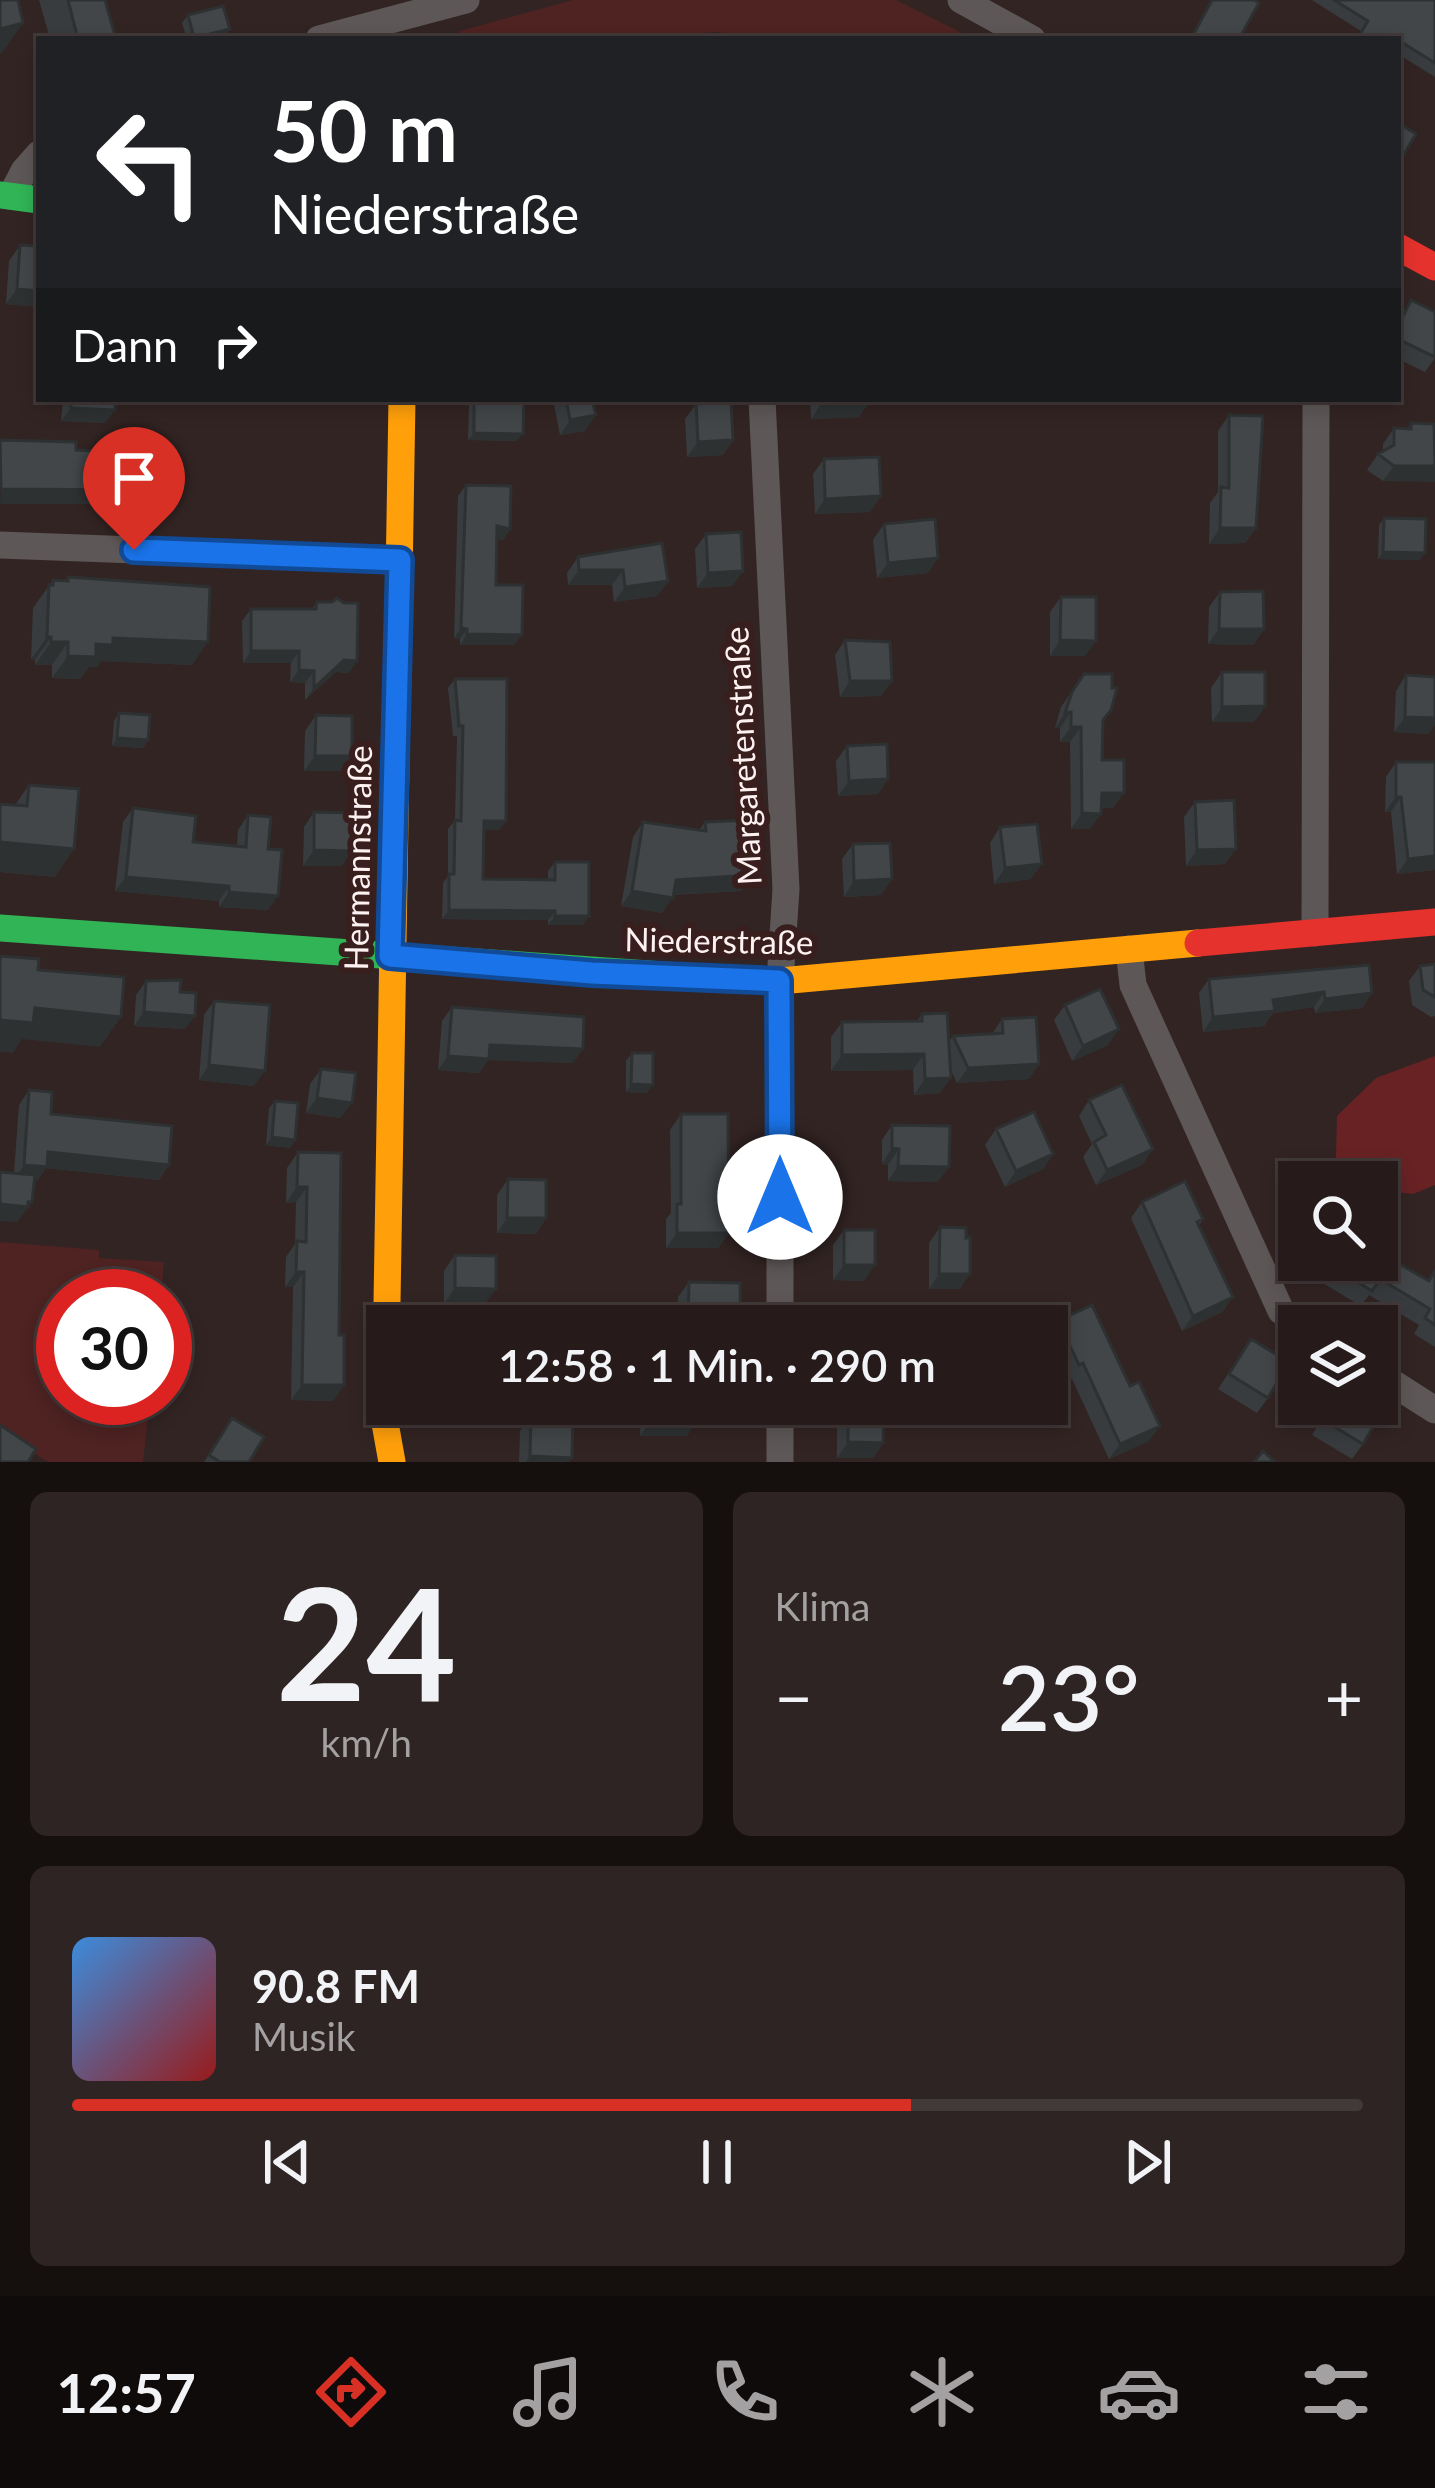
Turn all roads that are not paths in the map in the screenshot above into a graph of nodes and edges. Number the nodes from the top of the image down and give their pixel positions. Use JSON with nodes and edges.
{"nodes":[{"id":1,"x":466,"y":0,"type":"edge"},
{"id":2,"x":961,"y":0,"type":"edge"},
{"id":3,"x":410,"y":18,"type":"edge"},
{"id":4,"x":332,"y":36,"type":"edge"},
{"id":5,"x":1027,"y":36,"type":"edge"},
{"id":6,"x":36,"y":157,"type":"edge"},
{"id":7,"x":17,"y":197,"type":"edge"},
{"id":8,"x":1401,"y":249,"type":"edge"},
{"id":9,"x":1435,"y":267,"type":"edge"},
{"id":10,"x":403,"y":402,"type":"edge"},
{"id":11,"x":762,"y":402,"type":"edge"},
{"id":12,"x":1316,"y":402,"type":"edge"},
{"id":13,"x":0,"y":545,"type":"edge"},
{"id":14,"x":400,"y":560,"type":"junction"},
{"id":15,"x":1435,"y":922,"type":"edge"},
{"id":16,"x":0,"y":928,"type":"edge"},
{"id":17,"x":1315,"y":933,"type":"junction"},
{"id":18,"x":1129,"y":949,"type":"junction"},
{"id":19,"x":390,"y":956,"type":"junction"},
{"id":20,"x":779,"y":981,"type":"junction"},
{"id":21,"x":780,"y":1305,"type":"edge"},
{"id":22,"x":1278,"y":1305,"type":"edge"},
{"id":23,"x":1398,"y":1386,"type":"edge"},
{"id":24,"x":1435,"y":1410,"type":"edge"},
{"id":25,"x":780,"y":1425,"type":"edge"},
{"id":26,"x":392,"y":1462,"type":"edge"},
{"id":27,"x":780,"y":1462,"type":"edge"}],
"edges":[{"from":1,"to":3,"type":"street"},
{"from":2,"to":5,"type":"street"},
{"from":3,"to":4,"type":"street"},
{"from":6,"to":7,"type":"street"},
{"from":8,"to":9,"type":"street"},
{"from":10,"to":14,"type":"street","name":"Hermannstraße"},
{"from":11,"to":20,"type":"street","name":"Margaretenstraße"},
{"from":12,"to":17,"type":"street"},
{"from":13,"to":14,"type":"street"},
{"from":14,"to":19,"type":"street","name":"Hermannstraße"},
{"from":15,"to":17,"type":"street","name":"Niederstraße"},
{"from":16,"to":19,"type":"street","name":"Niederstraße"},
{"from":17,"to":18,"type":"street","name":"Niederstraße"},
{"from":18,"to":20,"type":"street","name":"Niederstraße"},
{"from":18,"to":22,"type":"street"},
{"from":19,"to":20,"type":"street","name":"Niederstraße"},
{"from":19,"to":26,"type":"street","name":"Hermannstraße"},
{"from":20,"to":21,"type":"street","name":"Margaretenstraße"},
{"from":23,"to":24,"type":"street"},
{"from":25,"to":27,"type":"street"}]}
